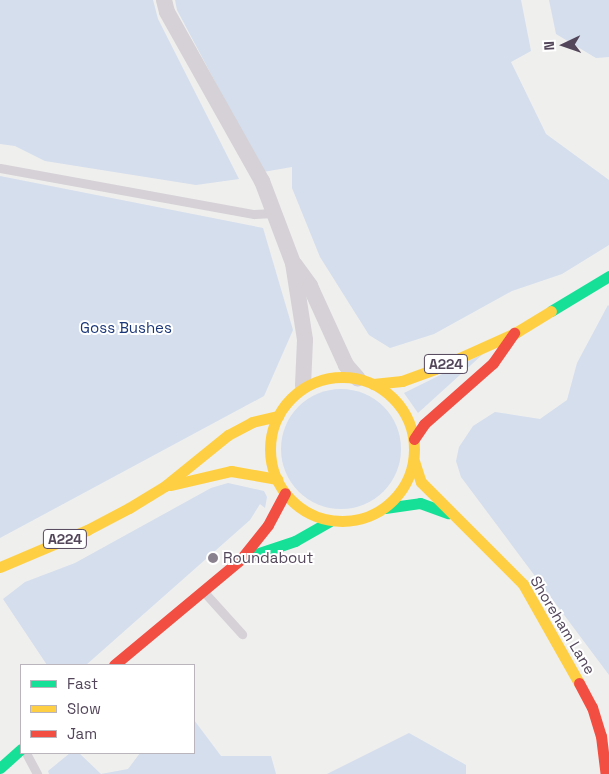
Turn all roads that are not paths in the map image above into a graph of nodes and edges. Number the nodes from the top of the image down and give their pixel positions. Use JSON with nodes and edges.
{"nodes":[{"id":1,"x":164,"y":0,"type":"edge"},
{"id":2,"x":0,"y":168,"type":"edge"},
{"id":3,"x":274,"y":213,"type":"junction"},
{"id":4,"x":293,"y":263,"type":"junction"},
{"id":5,"x":609,"y":276,"type":"edge"},
{"id":6,"x":515,"y":333,"type":"junction"},
{"id":7,"x":365,"y":382,"type":"junction"},
{"id":8,"x":302,"y":386,"type":"junction"},
{"id":9,"x":278,"y":416,"type":"junction"},
{"id":10,"x":414,"y":439,"type":"junction"},
{"id":11,"x":414,"y":461,"type":"junction"},
{"id":12,"x":277,"y":479,"type":"junction"},
{"id":13,"x":165,"y":486,"type":"junction"},
{"id":14,"x":285,"y":493,"type":"junction"},
{"id":15,"x":385,"y":508,"type":"junction"},
{"id":16,"x":452,"y":515,"type":"junction"},
{"id":17,"x":330,"y":520,"type":"junction"},
{"id":18,"x":241,"y":559,"type":"junction"},
{"id":19,"x":0,"y":567,"type":"edge"},
{"id":20,"x":202,"y":590,"type":"junction"},
{"id":21,"x":242,"y":634,"type":"dead end"},
{"id":22,"x":115,"y":664,"type":"edge"},
{"id":23,"x":609,"y":719,"type":"edge"},
{"id":24,"x":596,"y":721,"type":"junction"},
{"id":25,"x":20,"y":751,"type":"edge"},
{"id":26,"x":27,"y":754,"type":"edge"},
{"id":27,"x":2,"y":761,"type":"edge"},
{"id":28,"x":37,"y":774,"type":"edge"},
{"id":29,"x":606,"y":774,"type":"edge"}],
"edges":[{"from":1,"to":3,"type":"street"},
{"from":2,"to":3,"type":"lane"},
{"from":3,"to":4,"type":"street"},
{"from":4,"to":7,"type":"street"},
{"from":4,"to":8,"type":"street"},
{"from":5,"to":6,"type":"main road","number":"A224"},
{"from":6,"to":7,"type":"main road","number":"A224"},
{"from":6,"to":10,"type":"main road","number":"A224"},
{"from":7,"to":8,"type":"main road"},
{"from":7,"to":10,"type":"main road"},
{"from":8,"to":9,"type":"main road"},
{"from":9,"to":12,"type":"main road"},
{"from":9,"to":13,"type":"main road","number":"A224"},
{"from":10,"to":11,"type":"main road"},
{"from":11,"to":15,"type":"main road"},
{"from":11,"to":16,"type":"main road","name":"Shoreham Lane"},
{"from":12,"to":13,"type":"main road","number":"A224"},
{"from":12,"to":14,"type":"main road"},
{"from":13,"to":19,"type":"main road","number":"A224"},
{"from":14,"to":17,"type":"main road"},
{"from":14,"to":18,"type":"main road"},
{"from":15,"to":16,"type":"main road","name":"Shoreham Lane"},
{"from":15,"to":17,"type":"main road"},
{"from":16,"to":24,"type":"main road","name":"Shoreham Lane"},
{"from":17,"to":18,"type":"main road"},
{"from":18,"to":20,"type":"main road"},
{"from":20,"to":21,"type":"lane"},
{"from":20,"to":22,"type":"main road"},
{"from":23,"to":24,"type":"lane"},
{"from":24,"to":29,"type":"main road","name":"Shoreham Lane"},
{"from":25,"to":27,"type":"main road"},
{"from":26,"to":28,"type":"lane"}]}
